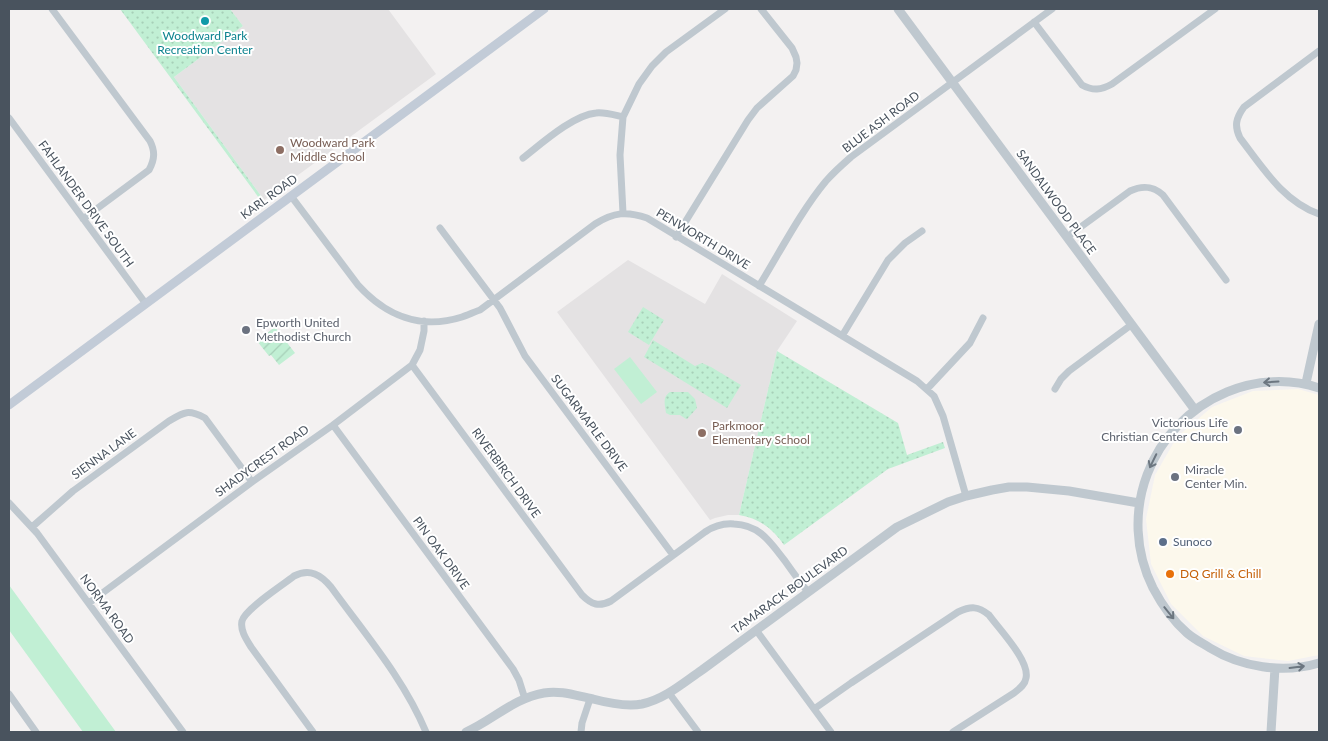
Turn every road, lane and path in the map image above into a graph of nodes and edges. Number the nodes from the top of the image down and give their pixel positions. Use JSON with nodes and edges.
{"nodes":[{"id":1,"x":52,"y":9,"type":"edge"},
{"id":2,"x":544,"y":9,"type":"edge"},
{"id":3,"x":725,"y":9,"type":"edge"},
{"id":4,"x":762,"y":9,"type":"edge"},
{"id":5,"x":898,"y":9,"type":"edge"},
{"id":6,"x":1052,"y":9,"type":"edge"},
{"id":7,"x":1215,"y":9,"type":"edge"},
{"id":8,"x":1034,"y":22,"type":"junction"},
{"id":9,"x":1319,"y":51,"type":"edge"},
{"id":10,"x":952,"y":82,"type":"junction"},
{"id":11,"x":623,"y":117,"type":"junction"},
{"id":12,"x":9,"y":118,"type":"edge"},
{"id":13,"x":523,"y":158,"type":"dead end"},
{"id":14,"x":291,"y":196,"type":"junction"},
{"id":15,"x":623,"y":213,"type":"junction"},
{"id":16,"x":1319,"y":214,"type":"edge"},
{"id":17,"x":84,"y":219,"type":"junction"},
{"id":18,"x":440,"y":228,"type":"dead end"},
{"id":19,"x":922,"y":231,"type":"dead end"},
{"id":20,"x":676,"y":236,"type":"junction"},
{"id":21,"x":1067,"y":237,"type":"junction"},
{"id":22,"x":1226,"y":280,"type":"dead end"},
{"id":23,"x":759,"y":286,"type":"junction"},
{"id":24,"x":494,"y":300,"type":"junction"},
{"id":25,"x":146,"y":304,"type":"junction"},
{"id":26,"x":983,"y":318,"type":"dead end"},
{"id":27,"x":424,"y":322,"type":"junction"},
{"id":28,"x":1319,"y":324,"type":"edge"},
{"id":29,"x":1131,"y":325,"type":"junction"},
{"id":30,"x":842,"y":336,"type":"junction"},
{"id":31,"x":412,"y":365,"type":"junction"},
{"id":32,"x":1306,"y":383,"type":"junction"},
{"id":33,"x":1319,"y":388,"type":"edge"},
{"id":34,"x":927,"y":389,"type":"junction"},
{"id":35,"x":1055,"y":390,"type":"dead end"},
{"id":36,"x":9,"y":405,"type":"edge"},
{"id":37,"x":1194,"y":410,"type":"junction"},
{"id":38,"x":332,"y":425,"type":"junction"},
{"id":39,"x":252,"y":482,"type":"junction"},
{"id":40,"x":966,"y":496,"type":"junction"},
{"id":41,"x":9,"y":503,"type":"edge"},
{"id":42,"x":1139,"y":503,"type":"junction"},
{"id":43,"x":32,"y":527,"type":"junction"},
{"id":44,"x":673,"y":555,"type":"junction"},
{"id":45,"x":808,"y":592,"type":"junction"},
{"id":46,"x":89,"y":603,"type":"junction"},
{"id":47,"x":756,"y":630,"type":"junction"},
{"id":48,"x":1319,"y":663,"type":"edge"},
{"id":49,"x":1275,"y":668,"type":"junction"},
{"id":50,"x":669,"y":693,"type":"junction"},
{"id":51,"x":9,"y":694,"type":"edge"},
{"id":52,"x":525,"y":699,"type":"junction"},
{"id":53,"x":590,"y":699,"type":"junction"},
{"id":54,"x":814,"y":709,"type":"junction"},
{"id":55,"x":36,"y":732,"type":"edge"},
{"id":56,"x":183,"y":732,"type":"edge"},
{"id":57,"x":313,"y":732,"type":"edge"},
{"id":58,"x":426,"y":732,"type":"edge"},
{"id":59,"x":466,"y":732,"type":"edge"},
{"id":60,"x":581,"y":732,"type":"edge"},
{"id":61,"x":698,"y":732,"type":"edge"},
{"id":62,"x":831,"y":732,"type":"edge"},
{"id":63,"x":953,"y":732,"type":"edge"},
{"id":64,"x":1271,"y":732,"type":"edge"}],
"edges":[{"from":1,"to":17,"type":"street"},
{"from":2,"to":14,"type":"main road","name":"KARL ROAD"},
{"from":3,"to":11,"type":"street"},
{"from":4,"to":20,"type":"street"},
{"from":5,"to":10,"type":"street","name":"SANDALWOOD PLACE"},
{"from":6,"to":8,"type":"street","name":"BLUE ASH ROAD"},
{"from":7,"to":8,"type":"street"},
{"from":8,"to":10,"type":"street","name":"BLUE ASH ROAD"},
{"from":9,"to":16,"type":"street"},
{"from":10,"to":21,"type":"street","name":"SANDALWOOD PLACE"},
{"from":10,"to":23,"type":"street","name":"BLUE ASH ROAD"},
{"from":11,"to":13,"type":"street"},
{"from":11,"to":15,"type":"street"},
{"from":12,"to":17,"type":"street","name":"FAHLANDER DRIVE SOUTH"},
{"from":14,"to":25,"type":"main road","name":"KARL ROAD"},
{"from":14,"to":27,"type":"street"},
{"from":15,"to":20,"type":"street","name":"PENWORTH DRIVE"},
{"from":15,"to":24,"type":"street"},
{"from":17,"to":25,"type":"street","name":"FAHLANDER DRIVE SOUTH"},
{"from":18,"to":24,"type":"street","name":"SUGARMAPLE DRIVE"},
{"from":19,"to":30,"type":"street"},
{"from":20,"to":23,"type":"street","name":"PENWORTH DRIVE"},
{"from":21,"to":22,"type":"street"},
{"from":21,"to":29,"type":"street","name":"SANDALWOOD PLACE"},
{"from":23,"to":30,"type":"street","name":"PENWORTH DRIVE"},
{"from":24,"to":27,"type":"street"},
{"from":24,"to":44,"type":"street","name":"SUGARMAPLE DRIVE"},
{"from":25,"to":36,"type":"main road","name":"KARL ROAD"},
{"from":26,"to":34,"type":"street"},
{"from":27,"to":31,"type":"street"},
{"from":28,"to":32,"type":"street"},
{"from":29,"to":35,"type":"street"},
{"from":29,"to":37,"type":"street","name":"SANDALWOOD PLACE"},
{"from":30,"to":34,"type":"street","name":"PENWORTH DRIVE"},
{"from":31,"to":38,"type":"street","name":"SHADYCREST ROAD"},
{"from":31,"to":44,"type":"street","name":"RIVERBIRCH DRIVE"},
{"from":32,"to":33,"type":"street"},
{"from":32,"to":37,"type":"street","one_way":true},
{"from":34,"to":40,"type":"street","name":"PENWORTH DRIVE"},
{"from":37,"to":42,"type":"street","one_way":true},
{"from":38,"to":39,"type":"street","name":"SHADYCREST ROAD"},
{"from":38,"to":52,"type":"street","name":"PIN OAK DRIVE"},
{"from":39,"to":43,"type":"street","name":"SIENNA LANE"},
{"from":39,"to":46,"type":"street","name":"SHADYCREST ROAD"},
{"from":40,"to":42,"type":"street","name":"TAMARACK BOULEVARD"},
{"from":40,"to":45,"type":"street","name":"TAMARACK BOULEVARD"},
{"from":41,"to":43,"type":"street","name":"NORMA ROAD"},
{"from":42,"to":49,"type":"street","one_way":true},
{"from":43,"to":46,"type":"street","name":"NORMA ROAD"},
{"from":44,"to":45,"type":"street"},
{"from":45,"to":47,"type":"street","name":"TAMARACK BOULEVARD"},
{"from":46,"to":56,"type":"street","name":"NORMA ROAD"},
{"from":47,"to":50,"type":"street","name":"TAMARACK BOULEVARD"},
{"from":47,"to":54,"type":"street"},
{"from":49,"to":48,"type":"street","one_way":true},
{"from":49,"to":64,"type":"street"},
{"from":50,"to":53,"type":"street","name":"TAMARACK BOULEVARD"},
{"from":50,"to":61,"type":"street"},
{"from":51,"to":55,"type":"street"},
{"from":52,"to":53,"type":"street","name":"TAMARACK BOULEVARD"},
{"from":52,"to":59,"type":"street","name":"TAMARACK BOULEVARD"},
{"from":53,"to":60,"type":"street"},
{"from":54,"to":62,"type":"street"},
{"from":54,"to":63,"type":"street"},
{"from":57,"to":58,"type":"street"}]}
